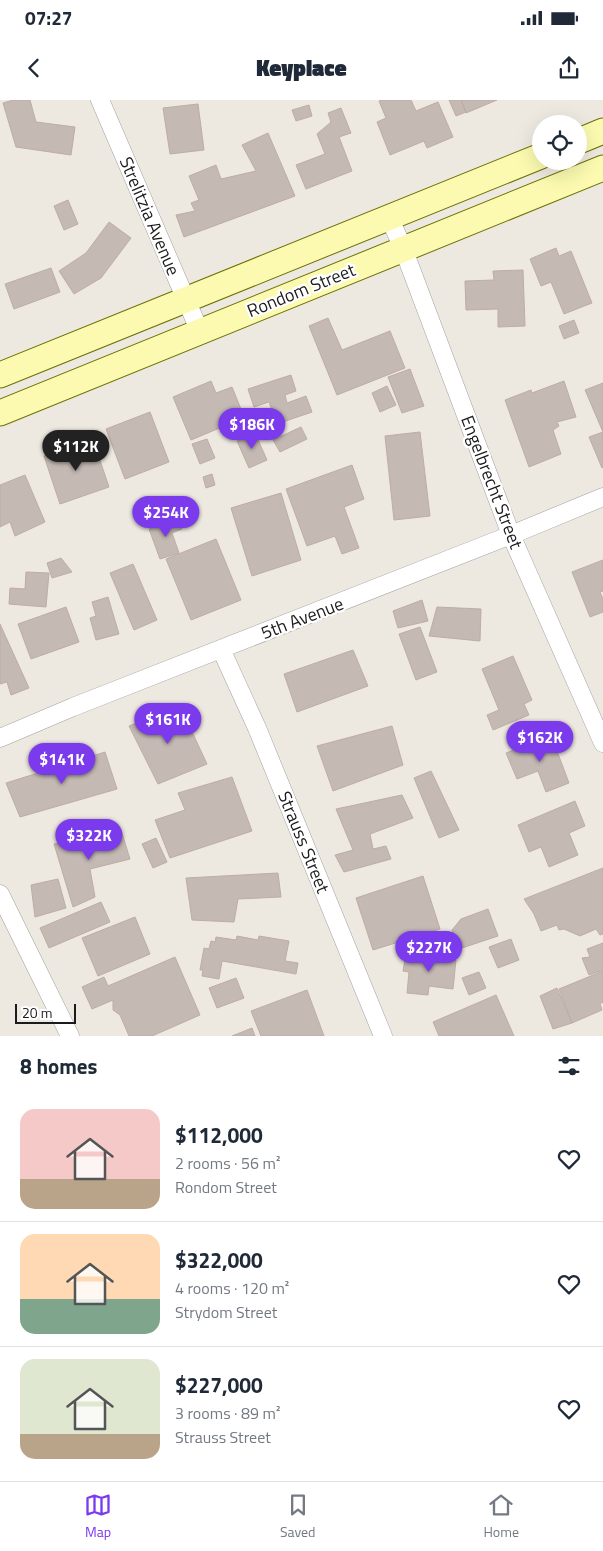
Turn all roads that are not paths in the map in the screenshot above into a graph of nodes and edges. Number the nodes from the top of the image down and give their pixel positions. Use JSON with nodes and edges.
{"nodes":[{"id":1,"x":100,"y":100,"type":"edge"},
{"id":2,"x":603,"y":131,"type":"edge"},
{"id":3,"x":587,"y":138,"type":"edge"},
{"id":4,"x":532,"y":160,"type":"edge"},
{"id":5,"x":603,"y":168,"type":"edge"},
{"id":6,"x":389,"y":217,"type":"junction"},
{"id":7,"x":403,"y":248,"type":"junction"},
{"id":8,"x":186,"y":299,"type":"junction"},
{"id":9,"x":200,"y":332,"type":"junction"},
{"id":10,"x":0,"y":375,"type":"edge"},
{"id":11,"x":0,"y":414,"type":"edge"},
{"id":12,"x":603,"y":497,"type":"edge"},
{"id":13,"x":511,"y":535,"type":"junction"},
{"id":14,"x":221,"y":649,"type":"junction"},
{"id":15,"x":0,"y":738,"type":"edge"},
{"id":16,"x":603,"y":743,"type":"edge"},
{"id":17,"x":0,"y":894,"type":"edge"},
{"id":18,"x":70,"y":1036,"type":"edge"},
{"id":19,"x":383,"y":1036,"type":"edge"}],
"edges":[{"from":1,"to":8,"type":"street","name":"Strelitzia Avenue"},
{"from":2,"to":3,"type":"street"},
{"from":4,"to":6,"type":"street","name":"Rondom Street"},
{"from":5,"to":7,"type":"street","name":"Rondom Street"},
{"from":6,"to":7,"type":"street","name":"Engelbrecht Street"},
{"from":6,"to":8,"type":"street","name":"Rondom Street"},
{"from":7,"to":9,"type":"street","name":"Rondom Street"},
{"from":7,"to":13,"type":"street","name":"Engelbrecht Street"},
{"from":8,"to":9,"type":"street","name":"Strelitzia Avenue"},
{"from":8,"to":10,"type":"street","name":"Rondom Street"},
{"from":9,"to":11,"type":"street","name":"Rondom Street"},
{"from":12,"to":13,"type":"street","name":"5th Avenue"},
{"from":13,"to":14,"type":"street","name":"5th Avenue"},
{"from":13,"to":16,"type":"street","name":"Engelbrecht Street"},
{"from":14,"to":15,"type":"street","name":"5th Avenue"},
{"from":14,"to":19,"type":"street","name":"Strauss Street"},
{"from":17,"to":18,"type":"street"}]}
